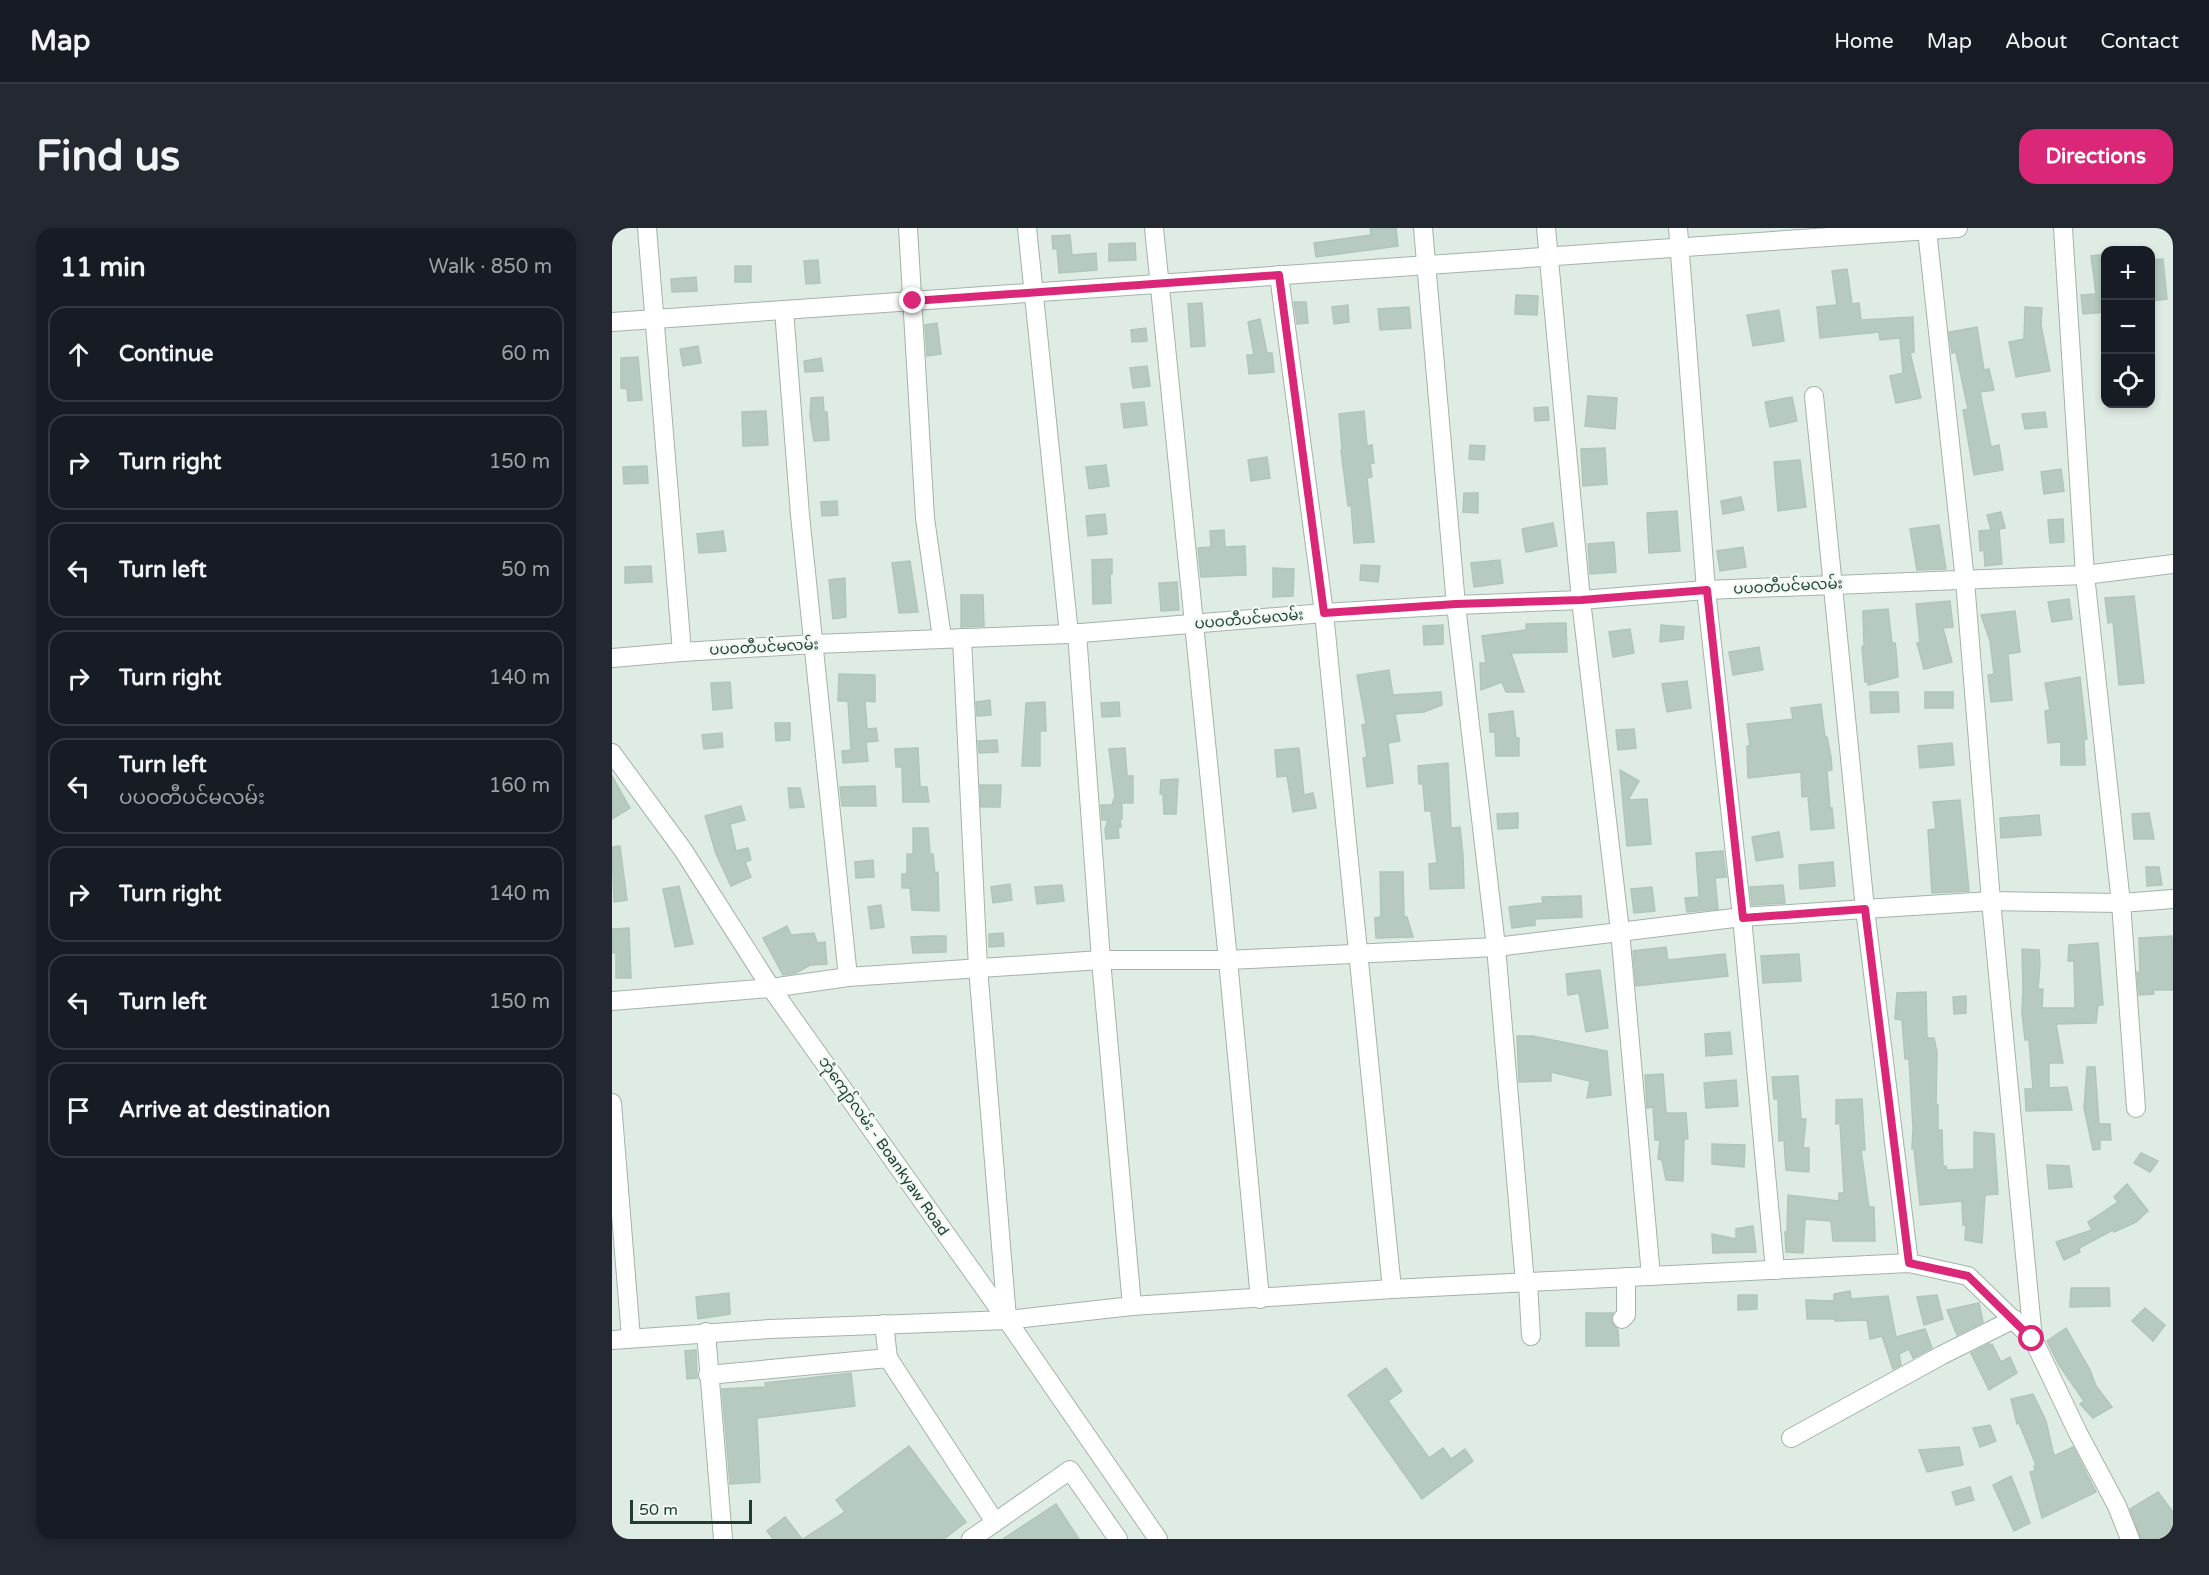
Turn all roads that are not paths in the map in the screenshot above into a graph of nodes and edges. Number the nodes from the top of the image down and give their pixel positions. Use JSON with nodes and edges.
{"nodes":[{"id":1,"x":647,"y":228,"type":"edge"},
{"id":2,"x":908,"y":228,"type":"edge"},
{"id":3,"x":1027,"y":228,"type":"edge"},
{"id":4,"x":1154,"y":228,"type":"edge"},
{"id":5,"x":1423,"y":228,"type":"edge"},
{"id":6,"x":1546,"y":228,"type":"edge"},
{"id":7,"x":1678,"y":228,"type":"edge"},
{"id":8,"x":1958,"y":228,"type":"edge"},
{"id":9,"x":2063,"y":228,"type":"edge"},
{"id":10,"x":1927,"y":230,"type":"junction"},
{"id":11,"x":1680,"y":247,"type":"junction"},
{"id":12,"x":1549,"y":256,"type":"junction"},
{"id":13,"x":1426,"y":265,"type":"junction"},
{"id":14,"x":1279,"y":275,"type":"junction"},
{"id":15,"x":1161,"y":284,"type":"junction"},
{"id":16,"x":1034,"y":292,"type":"junction"},
{"id":17,"x":913,"y":301,"type":"junction"},
{"id":18,"x":784,"y":310,"type":"junction"},
{"id":19,"x":656,"y":319,"type":"junction"},
{"id":20,"x":612,"y":322,"type":"edge"},
{"id":21,"x":1814,"y":396,"type":"dead end"},
{"id":22,"x":2173,"y":564,"type":"edge"},
{"id":23,"x":2085,"y":575,"type":"junction"},
{"id":24,"x":1965,"y":580,"type":"junction"},
{"id":25,"x":1833,"y":584,"type":"junction"},
{"id":26,"x":1707,"y":590,"type":"junction"},
{"id":27,"x":1581,"y":600,"type":"junction"},
{"id":28,"x":1456,"y":604,"type":"junction"},
{"id":29,"x":1324,"y":613,"type":"junction"},
{"id":30,"x":1195,"y":623,"type":"junction"},
{"id":31,"x":1073,"y":634,"type":"junction"},
{"id":32,"x":942,"y":638,"type":"junction"},
{"id":33,"x":962,"y":638,"type":"junction"},
{"id":34,"x":815,"y":644,"type":"junction"},
{"id":35,"x":682,"y":652,"type":"junction"},
{"id":36,"x":612,"y":658,"type":"edge"},
{"id":37,"x":612,"y":753,"type":"edge"},
{"id":38,"x":2173,"y":899,"type":"edge"},
{"id":39,"x":1991,"y":901,"type":"junction"},
{"id":40,"x":2121,"y":903,"type":"junction"},
{"id":41,"x":1865,"y":909,"type":"junction"},
{"id":42,"x":1743,"y":918,"type":"junction"},
{"id":43,"x":1620,"y":931,"type":"junction"},
{"id":44,"x":1496,"y":947,"type":"junction"},
{"id":45,"x":1357,"y":953,"type":"junction"},
{"id":46,"x":1101,"y":960,"type":"junction"},
{"id":47,"x":1228,"y":960,"type":"junction"},
{"id":48,"x":978,"y":968,"type":"junction"},
{"id":49,"x":848,"y":977,"type":"junction"},
{"id":50,"x":771,"y":988,"type":"junction"},
{"id":51,"x":612,"y":1001,"type":"edge"},
{"id":52,"x":612,"y":1103,"type":"edge"},
{"id":53,"x":2136,"y":1108,"type":"dead end"},
{"id":54,"x":1909,"y":1263,"type":"junction"},
{"id":55,"x":1775,"y":1270,"type":"junction"},
{"id":56,"x":1651,"y":1276,"type":"junction"},
{"id":57,"x":1626,"y":1277,"type":"junction"},
{"id":58,"x":1526,"y":1283,"type":"junction"},
{"id":59,"x":1392,"y":1289,"type":"junction"},
{"id":60,"x":1260,"y":1299,"type":"junction"},
{"id":61,"x":1132,"y":1306,"type":"junction"},
{"id":62,"x":1622,"y":1318,"type":"dead end"},
{"id":63,"x":2014,"y":1319,"type":"junction"},
{"id":64,"x":1007,"y":1320,"type":"junction"},
{"id":65,"x":884,"y":1324,"type":"junction"},
{"id":66,"x":706,"y":1332,"type":"junction"},
{"id":67,"x":1531,"y":1336,"type":"dead end"},
{"id":68,"x":631,"y":1338,"type":"junction"},
{"id":69,"x":2032,"y":1339,"type":"junction"},
{"id":70,"x":612,"y":1340,"type":"edge"},
{"id":71,"x":888,"y":1358,"type":"junction"},
{"id":72,"x":708,"y":1375,"type":"junction"},
{"id":73,"x":1791,"y":1438,"type":"dead end"},
{"id":74,"x":1098,"y":1452,"type":"junction"},
{"id":75,"x":1070,"y":1470,"type":"junction"},
{"id":76,"x":995,"y":1522,"type":"junction"},
{"id":77,"x":723,"y":1539,"type":"edge"},
{"id":78,"x":971,"y":1539,"type":"edge"},
{"id":79,"x":1119,"y":1539,"type":"edge"},
{"id":80,"x":1158,"y":1539,"type":"edge"},
{"id":81,"x":2130,"y":1539,"type":"edge"}],
"edges":[{"from":1,"to":19,"type":"street"},
{"from":2,"to":17,"type":"street"},
{"from":3,"to":16,"type":"street"},
{"from":4,"to":15,"type":"street"},
{"from":5,"to":13,"type":"street"},
{"from":6,"to":12,"type":"street"},
{"from":7,"to":11,"type":"street"},
{"from":8,"to":10,"type":"street"},
{"from":9,"to":23,"type":"street"},
{"from":10,"to":11,"type":"street"},
{"from":10,"to":24,"type":"street"},
{"from":11,"to":12,"type":"street"},
{"from":11,"to":26,"type":"street"},
{"from":12,"to":13,"type":"street"},
{"from":12,"to":27,"type":"street"},
{"from":13,"to":14,"type":"street"},
{"from":13,"to":28,"type":"street"},
{"from":14,"to":15,"type":"street"},
{"from":14,"to":29,"type":"street"},
{"from":15,"to":16,"type":"street"},
{"from":15,"to":30,"type":"street"},
{"from":16,"to":17,"type":"street"},
{"from":16,"to":31,"type":"street"},
{"from":17,"to":18,"type":"street"},
{"from":17,"to":32,"type":"street"},
{"from":18,"to":19,"type":"street"},
{"from":18,"to":34,"type":"street"},
{"from":19,"to":20,"type":"street"},
{"from":19,"to":35,"type":"street"},
{"from":21,"to":25,"type":"street"},
{"from":22,"to":23,"type":"street","name":"ပပဝတီပင်မလမ်း"},
{"from":23,"to":24,"type":"street","name":"ပပဝတီပင်မလမ်း"},
{"from":23,"to":40,"type":"street"},
{"from":24,"to":25,"type":"street","name":"ပပဝတီပင်မလမ်း"},
{"from":24,"to":39,"type":"street"},
{"from":25,"to":26,"type":"street","name":"ပပဝတီပင်မလမ်း"},
{"from":25,"to":41,"type":"street"},
{"from":26,"to":27,"type":"street","name":"ပပဝတီပင်မလမ်း"},
{"from":26,"to":42,"type":"street"},
{"from":27,"to":28,"type":"street","name":"ပပဝတီပင်မလမ်း"},
{"from":27,"to":43,"type":"street"},
{"from":28,"to":29,"type":"street","name":"ပပဝတီပင်မလမ်း"},
{"from":28,"to":44,"type":"street"},
{"from":29,"to":30,"type":"street","name":"ပပဝတီပင်မလမ်း"},
{"from":29,"to":45,"type":"street"},
{"from":30,"to":31,"type":"street","name":"ပပဝတီပင်မလမ်း"},
{"from":30,"to":47,"type":"street"},
{"from":31,"to":33,"type":"street","name":"ပပဝတီပင်မလမ်း"},
{"from":31,"to":46,"type":"street"},
{"from":32,"to":33,"type":"street","name":"ပပဝတီပင်မလမ်း"},
{"from":32,"to":34,"type":"street","name":"ပပဝတီပင်မလမ်း"},
{"from":33,"to":48,"type":"street"},
{"from":34,"to":35,"type":"street","name":"ပပဝတီပင်မလမ်း"},
{"from":34,"to":49,"type":"street"},
{"from":35,"to":36,"type":"street","name":"ပပဝတီပင်မလမ်း"},
{"from":37,"to":50,"type":"street","name":"ဘုံကျော်လမ်း - Boankyaw Road"},
{"from":38,"to":40,"type":"street"},
{"from":39,"to":40,"type":"street"},
{"from":39,"to":41,"type":"street"},
{"from":39,"to":69,"type":"street"},
{"from":40,"to":53,"type":"street"},
{"from":41,"to":42,"type":"street"},
{"from":41,"to":54,"type":"street"},
{"from":42,"to":43,"type":"street"},
{"from":42,"to":55,"type":"street"},
{"from":43,"to":44,"type":"street"},
{"from":43,"to":56,"type":"street"},
{"from":44,"to":45,"type":"street"},
{"from":44,"to":58,"type":"street"},
{"from":45,"to":47,"type":"street"},
{"from":45,"to":59,"type":"street"},
{"from":46,"to":47,"type":"street"},
{"from":46,"to":48,"type":"street"},
{"from":46,"to":61,"type":"street"},
{"from":47,"to":60,"type":"street"},
{"from":48,"to":49,"type":"street"},
{"from":48,"to":64,"type":"street"},
{"from":49,"to":50,"type":"street"},
{"from":50,"to":51,"type":"street"},
{"from":50,"to":64,"type":"street","name":"ဘုံကျော်လမ်း - Boankyaw Road"},
{"from":52,"to":68,"type":"street"},
{"from":54,"to":55,"type":"street"},
{"from":54,"to":63,"type":"street"},
{"from":55,"to":56,"type":"street"},
{"from":56,"to":57,"type":"street"},
{"from":57,"to":58,"type":"street"},
{"from":57,"to":62,"type":"street"},
{"from":58,"to":59,"type":"street"},
{"from":58,"to":67,"type":"street"},
{"from":59,"to":60,"type":"street"},
{"from":60,"to":61,"type":"street"},
{"from":61,"to":64,"type":"street"},
{"from":63,"to":69,"type":"street"},
{"from":63,"to":73,"type":"street"},
{"from":64,"to":65,"type":"street"},
{"from":64,"to":74,"type":"street","name":"ဘုံကျော်လမ်း - Boankyaw Road"},
{"from":65,"to":66,"type":"street"},
{"from":65,"to":71,"type":"street"},
{"from":66,"to":68,"type":"street"},
{"from":66,"to":72,"type":"street"},
{"from":68,"to":70,"type":"street"},
{"from":69,"to":81,"type":"street"},
{"from":71,"to":72,"type":"street"},
{"from":71,"to":76,"type":"street"},
{"from":72,"to":77,"type":"street"},
{"from":74,"to":75,"type":"street"},
{"from":74,"to":80,"type":"street","name":"ဘုံကျော်လမ်း - Boankyaw Road"},
{"from":75,"to":76,"type":"street"},
{"from":75,"to":79,"type":"street"},
{"from":76,"to":78,"type":"street"}]}
